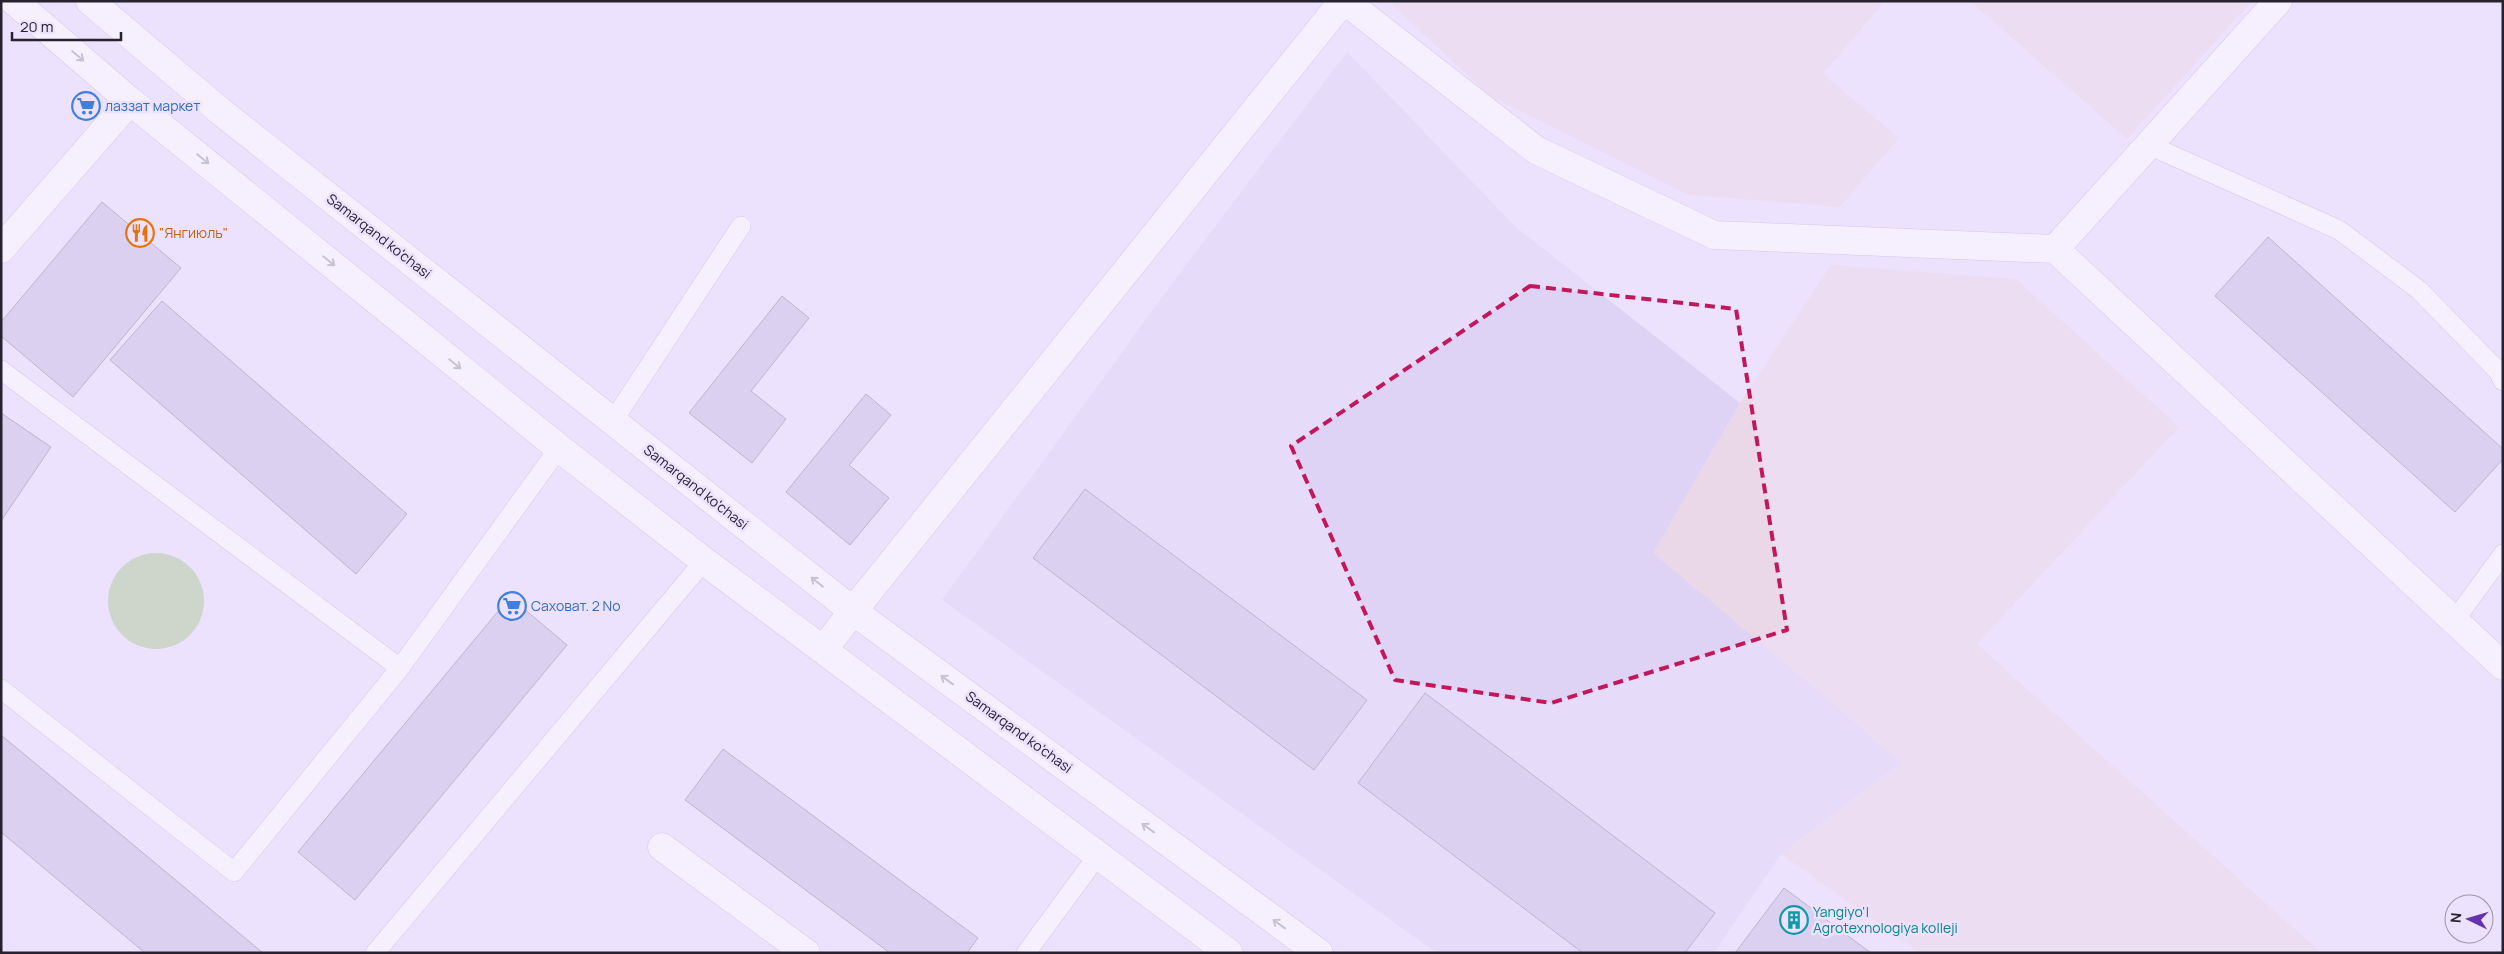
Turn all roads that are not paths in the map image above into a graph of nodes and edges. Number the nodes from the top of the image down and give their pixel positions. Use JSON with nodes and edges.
{"nodes":[{"id":1,"x":14,"y":1,"type":"edge"},
{"id":2,"x":90,"y":1,"type":"edge"},
{"id":3,"x":1344,"y":1,"type":"edge"},
{"id":4,"x":2278,"y":1,"type":"edge"},
{"id":5,"x":130,"y":101,"type":"junction"},
{"id":6,"x":2149,"y":145,"type":"junction"},
{"id":7,"x":741,"y":226,"type":"dead end"},
{"id":8,"x":1,"y":249,"type":"edge"},
{"id":9,"x":2055,"y":249,"type":"junction"},
{"id":10,"x":1,"y":370,"type":"edge"},
{"id":11,"x":2503,"y":381,"type":"edge"},
{"id":12,"x":612,"y":421,"type":"junction"},
{"id":13,"x":559,"y":448,"type":"junction"},
{"id":14,"x":2503,"y":554,"type":"edge"},
{"id":15,"x":704,"y":561,"type":"junction"},
{"id":16,"x":853,"y":611,"type":"junction"},
{"id":17,"x":2454,"y":621,"type":"junction"},
{"id":18,"x":823,"y":650,"type":"junction"},
{"id":19,"x":2503,"y":666,"type":"edge"},
{"id":20,"x":400,"y":668,"type":"junction"},
{"id":21,"x":1,"y":689,"type":"edge"},
{"id":22,"x":662,"y":847,"type":"dead end"},
{"id":23,"x":1098,"y":855,"type":"junction"},
{"id":24,"x":375,"y":953,"type":"edge"},
{"id":25,"x":806,"y":953,"type":"edge"},
{"id":26,"x":1026,"y":953,"type":"edge"},
{"id":27,"x":1229,"y":953,"type":"edge"},
{"id":28,"x":1319,"y":953,"type":"edge"}],
"edges":[{"from":1,"to":5,"type":"main road","one_way":true},
{"from":2,"to":12,"type":"main road","name":"Samarqand ko'chasi"},
{"from":3,"to":9,"type":"main road"},
{"from":3,"to":16,"type":"main road"},
{"from":4,"to":6,"type":"main road"},
{"from":5,"to":8,"type":"main road"},
{"from":5,"to":13,"type":"main road","one_way":true},
{"from":6,"to":9,"type":"main road"},
{"from":6,"to":11,"type":"lane"},
{"from":7,"to":12,"type":"lane"},
{"from":9,"to":17,"type":"main road"},
{"from":10,"to":20,"type":"lane"},
{"from":16,"to":12,"type":"main road","name":"Samarqand ko'chasi","one_way":true},
{"from":13,"to":15,"type":"main road"},
{"from":13,"to":20,"type":"lane"},
{"from":14,"to":17,"type":"lane"},
{"from":15,"to":18,"type":"main road"},
{"from":15,"to":24,"type":"lane"},
{"from":16,"to":18,"type":"main road"},
{"from":28,"to":16,"type":"main road","name":"Samarqand ko'chasi","one_way":true},
{"from":17,"to":19,"type":"main road"},
{"from":18,"to":23,"type":"main road"},
{"from":20,"to":21,"type":"lane"},
{"from":22,"to":25,"type":"main road"},
{"from":23,"to":26,"type":"lane"},
{"from":23,"to":27,"type":"main road"}]}
